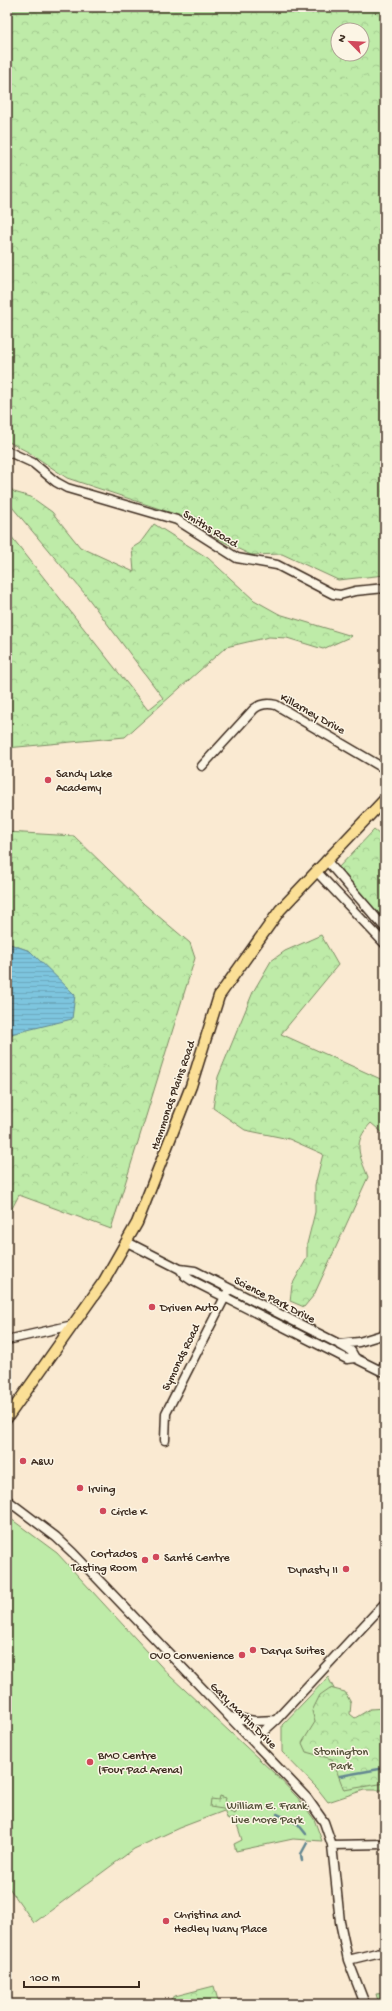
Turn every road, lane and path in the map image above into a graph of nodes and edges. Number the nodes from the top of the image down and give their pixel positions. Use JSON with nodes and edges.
{"nodes":[{"id":1,"x":7,"y":451,"type":"edge"},
{"id":2,"x":385,"y":588,"type":"edge"},
{"id":3,"x":202,"y":766,"type":"dead end"},
{"id":4,"x":385,"y":769,"type":"edge"},
{"id":5,"x":385,"y":799,"type":"edge"},
{"id":6,"x":326,"y":860,"type":"junction"},
{"id":7,"x":316,"y":871,"type":"junction"},
{"id":8,"x":385,"y":928,"type":"edge"},
{"id":9,"x":385,"y":944,"type":"edge"},
{"id":10,"x":127,"y":1242,"type":"junction"},
{"id":11,"x":180,"y":1269,"type":"junction"},
{"id":12,"x":229,"y":1288,"type":"junction"},
{"id":13,"x":224,"y":1297,"type":"junction"},
{"id":14,"x":73,"y":1325,"type":"junction"},
{"id":15,"x":385,"y":1334,"type":"edge"},
{"id":16,"x":7,"y":1340,"type":"edge"},
{"id":17,"x":339,"y":1344,"type":"junction"},
{"id":18,"x":355,"y":1358,"type":"junction"},
{"id":19,"x":385,"y":1363,"type":"edge"},
{"id":20,"x":7,"y":1418,"type":"edge"},
{"id":21,"x":164,"y":1440,"type":"dead end"},
{"id":22,"x":7,"y":1500,"type":"edge"},
{"id":23,"x":385,"y":1603,"type":"edge"},
{"id":24,"x":230,"y":1718,"type":"junction"},
{"id":25,"x":276,"y":1720,"type":"junction"},
{"id":26,"x":253,"y":1741,"type":"junction"},
{"id":27,"x":385,"y":1844,"type":"edge"},
{"id":28,"x":332,"y":1845,"type":"junction"},
{"id":29,"x":385,"y":1951,"type":"edge"},
{"id":30,"x":348,"y":1960,"type":"junction"},
{"id":31,"x":365,"y":2004,"type":"edge"}],
"edges":[{"from":1,"to":2,"type":"street","name":"Smiths Road"},
{"from":3,"to":4,"type":"street","name":"Killarney Drive"},
{"from":5,"to":6,"type":"main road","name":"Hammonds Plains Road"},
{"from":6,"to":7,"type":"main road","name":"Hammonds Plains Road"},
{"from":6,"to":8,"type":"street"},
{"from":7,"to":9,"type":"street"},
{"from":7,"to":10,"type":"main road","name":"Hammonds Plains Road"},
{"from":10,"to":11,"type":"street","name":"Science Park Drive"},
{"from":10,"to":14,"type":"main road","name":"Hammonds Plains Road"},
{"from":11,"to":12,"type":"street","name":"Science Park Drive"},
{"from":11,"to":13,"type":"street","name":"Science Park Drive"},
{"from":12,"to":13,"type":"street","name":"Symonds Road"},
{"from":12,"to":17,"type":"street","name":"Science Park Drive"},
{"from":13,"to":18,"type":"street","name":"Science Park Drive"},
{"from":13,"to":21,"type":"street","name":"Symonds Road"},
{"from":14,"to":16,"type":"street"},
{"from":14,"to":20,"type":"main road","name":"Hammonds Plains Road"},
{"from":15,"to":17,"type":"street"},
{"from":17,"to":18,"type":"street","name":"Science Park Drive"},
{"from":18,"to":19,"type":"street","name":"Science Park Drive"},
{"from":22,"to":24,"type":"street","name":"Gary Martin Drive"},
{"from":23,"to":25,"type":"street"},
{"from":24,"to":25,"type":"street"},
{"from":24,"to":26,"type":"street","name":"Gary Martin Drive"},
{"from":25,"to":26,"type":"street"},
{"from":26,"to":28,"type":"street","name":"Gary Martin Drive"},
{"from":27,"to":28,"type":"street"},
{"from":28,"to":30,"type":"street","name":"Gary Martin Drive"},
{"from":29,"to":30,"type":"street"},
{"from":30,"to":31,"type":"street","name":"Gary Martin Drive"}]}
